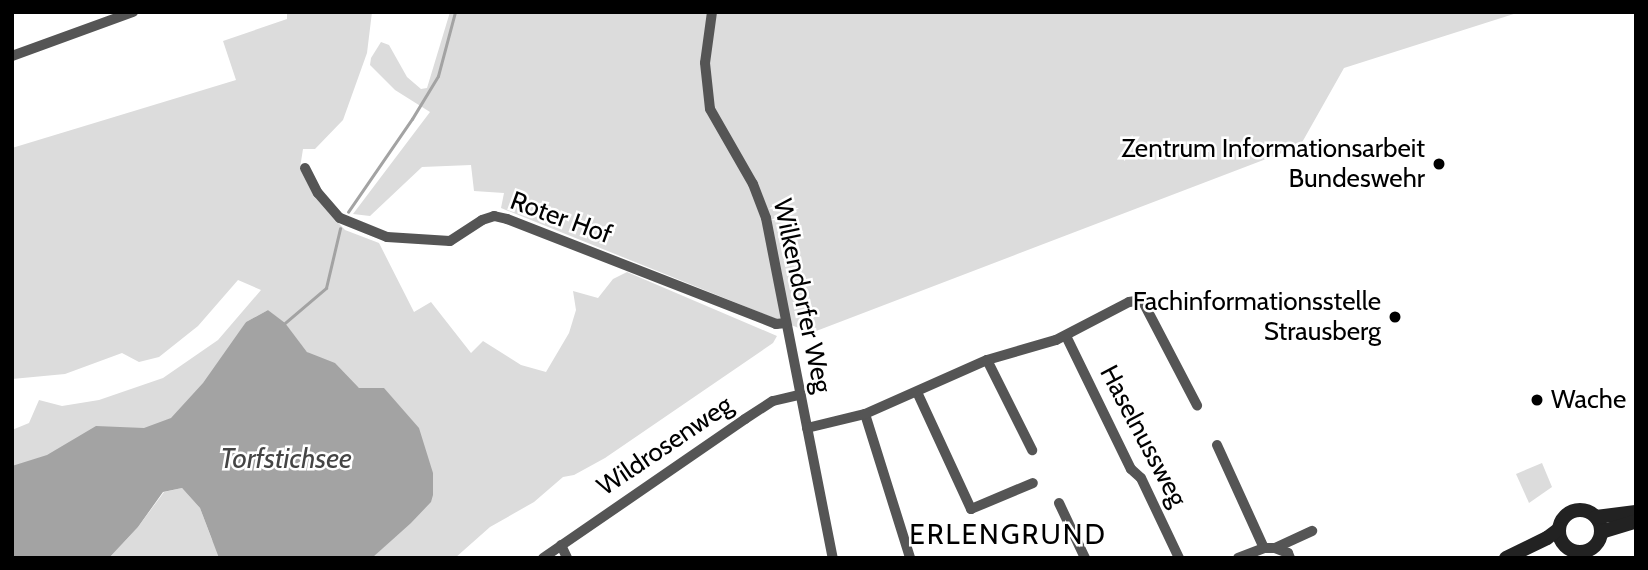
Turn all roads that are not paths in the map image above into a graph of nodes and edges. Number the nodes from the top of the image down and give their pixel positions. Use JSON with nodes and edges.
{"nodes":[{"id":1,"x":91,"y":12,"type":"edge"},
{"id":2,"x":133,"y":12,"type":"edge"},
{"id":3,"x":712,"y":12,"type":"edge"},
{"id":4,"x":96,"y":26,"type":"junction"},
{"id":5,"x":12,"y":56,"type":"edge"},
{"id":6,"x":305,"y":168,"type":"dead end"},
{"id":7,"x":786,"y":323,"type":"junction"},
{"id":8,"x":1066,"y":335,"type":"junction"},
{"id":9,"x":988,"y":360,"type":"junction"},
{"id":10,"x":917,"y":392,"type":"junction"},
{"id":11,"x":800,"y":395,"type":"junction"},
{"id":12,"x":1197,"y":405,"type":"dead end"},
{"id":13,"x":866,"y":414,"type":"junction"},
{"id":14,"x":807,"y":428,"type":"junction"},
{"id":15,"x":1217,"y":445,"type":"dead end"},
{"id":16,"x":1032,"y":450,"type":"dead end"},
{"id":17,"x":1033,"y":483,"type":"dead end"},
{"id":18,"x":1059,"y":503,"type":"dead end"},
{"id":19,"x":1636,"y":512,"type":"edge"},
{"id":20,"x":1596,"y":517,"type":"junction"},
{"id":21,"x":1636,"y":521,"type":"edge"},
{"id":22,"x":1559,"y":529,"type":"junction"},
{"id":23,"x":1312,"y":531,"type":"dead end"},
{"id":24,"x":1601,"y":532,"type":"junction"},
{"id":25,"x":561,"y":545,"type":"junction"},
{"id":26,"x":1565,"y":546,"type":"junction"},
{"id":27,"x":1269,"y":548,"type":"junction"},
{"id":28,"x":542,"y":558,"type":"edge"},
{"id":29,"x":567,"y":558,"type":"edge"},
{"id":30,"x":833,"y":558,"type":"edge"},
{"id":31,"x":910,"y":558,"type":"edge"},
{"id":32,"x":1085,"y":558,"type":"edge"},
{"id":33,"x":1179,"y":558,"type":"edge"},
{"id":34,"x":1238,"y":558,"type":"edge"},
{"id":35,"x":1290,"y":558,"type":"edge"},
{"id":36,"x":1506,"y":558,"type":"edge"},
{"id":37,"x":1525,"y":558,"type":"edge"}],
"edges":[{"from":1,"to":4,"type":"street"},
{"from":2,"to":4,"type":"street"},
{"from":3,"to":7,"type":"street","name":"Wilkendorfer Weg"},
{"from":4,"to":5,"type":"street"},
{"from":6,"to":7,"type":"street","name":"Roter Hof"},
{"from":7,"to":11,"type":"street","name":"Wilkendorfer Weg"},
{"from":8,"to":9,"type":"street"},
{"from":8,"to":12,"type":"street"},
{"from":8,"to":33,"type":"street","name":"Haselnussweg"},
{"from":9,"to":10,"type":"street"},
{"from":9,"to":16,"type":"street"},
{"from":10,"to":13,"type":"street"},
{"from":10,"to":17,"type":"street"},
{"from":11,"to":14,"type":"street","name":"Wilkendorfer Weg"},
{"from":11,"to":25,"type":"street","name":"Wildrosenweg"},
{"from":13,"to":14,"type":"street"},
{"from":13,"to":31,"type":"street"},
{"from":14,"to":30,"type":"street","name":"Wilkendorfer Weg"},
{"from":15,"to":27,"type":"street"},
{"from":18,"to":32,"type":"street"},
{"from":19,"to":20,"type":"main road"},
{"from":20,"to":22,"type":"main road"},
{"from":20,"to":24,"type":"main road"},
{"from":21,"to":24,"type":"main road"},
{"from":22,"to":26,"type":"main road"},
{"from":22,"to":36,"type":"main road"},
{"from":23,"to":27,"type":"street"},
{"from":24,"to":26,"type":"main road"},
{"from":25,"to":28,"type":"street","name":"Wildrosenweg"},
{"from":25,"to":29,"type":"street"},
{"from":26,"to":37,"type":"main road"},
{"from":27,"to":34,"type":"street"},
{"from":27,"to":35,"type":"street"}]}
